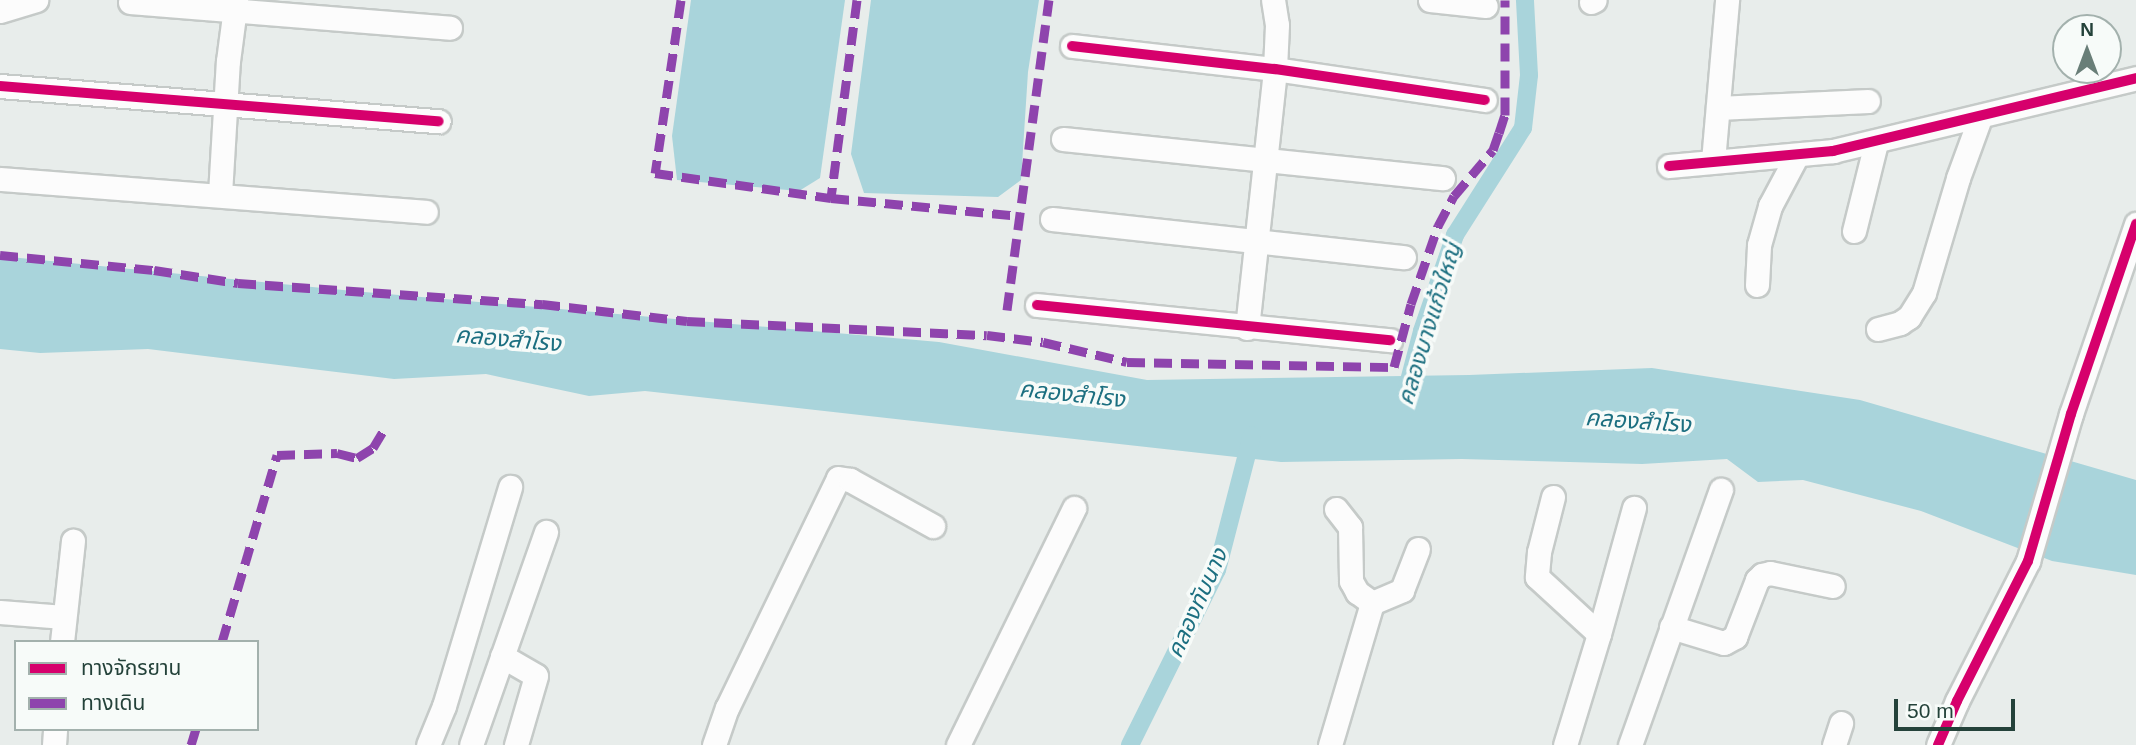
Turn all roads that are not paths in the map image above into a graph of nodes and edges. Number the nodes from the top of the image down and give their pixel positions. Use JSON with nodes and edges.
{"nodes":[{"id":1,"x":36,"y":0,"type":"edge"},
{"id":2,"x":1273,"y":0,"type":"edge"},
{"id":3,"x":1430,"y":0,"type":"edge"},
{"id":4,"x":1727,"y":0,"type":"edge"},
{"id":5,"x":130,"y":2,"type":"dead end"},
{"id":6,"x":235,"y":5,"type":"edge"},
{"id":7,"x":1486,"y":6,"type":"dead end"},
{"id":8,"x":0,"y":11,"type":"edge"},
{"id":9,"x":450,"y":28,"type":"dead end"},
{"id":10,"x":1072,"y":46,"type":"dead end"},
{"id":11,"x":1275,"y":69,"type":"junction"},
{"id":12,"x":2136,"y":78,"type":"edge"},
{"id":13,"x":0,"y":86,"type":"edge"},
{"id":14,"x":1485,"y":100,"type":"dead end"},
{"id":15,"x":1868,"y":101,"type":"dead end"},
{"id":16,"x":225,"y":103,"type":"junction"},
{"id":17,"x":1718,"y":108,"type":"junction"},
{"id":18,"x":1980,"y":118,"type":"junction"},
{"id":19,"x":439,"y":121,"type":"dead end"},
{"id":20,"x":1063,"y":139,"type":"dead end"},
{"id":21,"x":1876,"y":143,"type":"junction"},
{"id":22,"x":1796,"y":157,"type":"junction"},
{"id":23,"x":1265,"y":160,"type":"junction"},
{"id":24,"x":1713,"y":161,"type":"junction"},
{"id":25,"x":1669,"y":166,"type":"dead end"},
{"id":26,"x":1443,"y":178,"type":"dead end"},
{"id":27,"x":0,"y":179,"type":"edge"},
{"id":28,"x":219,"y":194,"type":"junction"},
{"id":29,"x":426,"y":212,"type":"dead end"},
{"id":30,"x":1052,"y":219,"type":"dead end"},
{"id":31,"x":2136,"y":223,"type":"edge"},
{"id":32,"x":1854,"y":231,"type":"dead end"},
{"id":33,"x":1255,"y":243,"type":"junction"},
{"id":34,"x":2132,"y":251,"type":"edge"},
{"id":35,"x":1404,"y":257,"type":"dead end"},
{"id":36,"x":1756,"y":285,"type":"dead end"},
{"id":37,"x":1037,"y":305,"type":"dead end"},
{"id":38,"x":1247,"y":328,"type":"junction"},
{"id":39,"x":1878,"y":329,"type":"dead end"},
{"id":40,"x":1390,"y":340,"type":"dead end"},
{"id":41,"x":510,"y":487,"type":"dead end"},
{"id":42,"x":1721,"y":491,"type":"dead end"},
{"id":43,"x":1553,"y":497,"type":"dead end"},
{"id":44,"x":1074,"y":508,"type":"dead end"},
{"id":45,"x":1634,"y":508,"type":"dead end"},
{"id":46,"x":1336,"y":509,"type":"dead end"},
{"id":47,"x":933,"y":526,"type":"dead end"},
{"id":48,"x":546,"y":531,"type":"dead end"},
{"id":49,"x":74,"y":541,"type":"dead end"},
{"id":50,"x":1418,"y":549,"type":"dead end"},
{"id":51,"x":1833,"y":586,"type":"dead end"},
{"id":52,"x":1372,"y":603,"type":"junction"},
{"id":53,"x":0,"y":612,"type":"edge"},
{"id":54,"x":64,"y":617,"type":"junction"},
{"id":55,"x":1671,"y":627,"type":"junction"},
{"id":56,"x":1599,"y":635,"type":"junction"},
{"id":57,"x":62,"y":640,"type":"edge"},
{"id":58,"x":502,"y":656,"type":"junction"},
{"id":59,"x":1841,"y":723,"type":"dead end"},
{"id":60,"x":429,"y":745,"type":"edge"},
{"id":61,"x":471,"y":745,"type":"edge"},
{"id":62,"x":516,"y":745,"type":"edge"},
{"id":63,"x":714,"y":745,"type":"edge"},
{"id":64,"x":958,"y":745,"type":"edge"},
{"id":65,"x":1330,"y":745,"type":"edge"},
{"id":66,"x":1565,"y":745,"type":"edge"},
{"id":67,"x":1630,"y":745,"type":"edge"},
{"id":68,"x":1833,"y":745,"type":"edge"},
{"id":69,"x":1938,"y":745,"type":"edge"}],
"edges":[{"from":1,"to":8,"type":"street"},
{"from":2,"to":11,"type":"street"},
{"from":3,"to":7,"type":"street"},
{"from":4,"to":17,"type":"street"},
{"from":5,"to":6,"type":"street"},
{"from":6,"to":9,"type":"street"},
{"from":6,"to":16,"type":"street"},
{"from":10,"to":11,"type":"street"},
{"from":11,"to":14,"type":"street"},
{"from":11,"to":23,"type":"street"},
{"from":12,"to":18,"type":"street"},
{"from":13,"to":16,"type":"street"},
{"from":15,"to":17,"type":"street"},
{"from":16,"to":19,"type":"street"},
{"from":16,"to":28,"type":"street"},
{"from":17,"to":24,"type":"street"},
{"from":18,"to":21,"type":"street"},
{"from":18,"to":39,"type":"street"},
{"from":20,"to":23,"type":"street"},
{"from":21,"to":22,"type":"street"},
{"from":21,"to":32,"type":"street"},
{"from":22,"to":24,"type":"street"},
{"from":22,"to":36,"type":"street"},
{"from":23,"to":26,"type":"street"},
{"from":23,"to":33,"type":"street"},
{"from":24,"to":25,"type":"street"},
{"from":27,"to":28,"type":"street"},
{"from":28,"to":29,"type":"street"},
{"from":30,"to":33,"type":"street"},
{"from":31,"to":34,"type":"street"},
{"from":33,"to":35,"type":"street"},
{"from":33,"to":38,"type":"street"},
{"from":34,"to":69,"type":"street"},
{"from":37,"to":38,"type":"street"},
{"from":38,"to":40,"type":"street"},
{"from":41,"to":60,"type":"street"},
{"from":42,"to":55,"type":"street"},
{"from":43,"to":56,"type":"street"},
{"from":44,"to":64,"type":"street"},
{"from":45,"to":56,"type":"street"},
{"from":46,"to":52,"type":"street"},
{"from":47,"to":63,"type":"street"},
{"from":48,"to":58,"type":"street"},
{"from":49,"to":54,"type":"street"},
{"from":50,"to":52,"type":"street"},
{"from":51,"to":55,"type":"street"},
{"from":52,"to":65,"type":"street"},
{"from":53,"to":54,"type":"street"},
{"from":54,"to":57,"type":"street"},
{"from":55,"to":67,"type":"street"},
{"from":56,"to":66,"type":"street"},
{"from":58,"to":61,"type":"street"},
{"from":58,"to":62,"type":"street"},
{"from":59,"to":68,"type":"street"}]}
